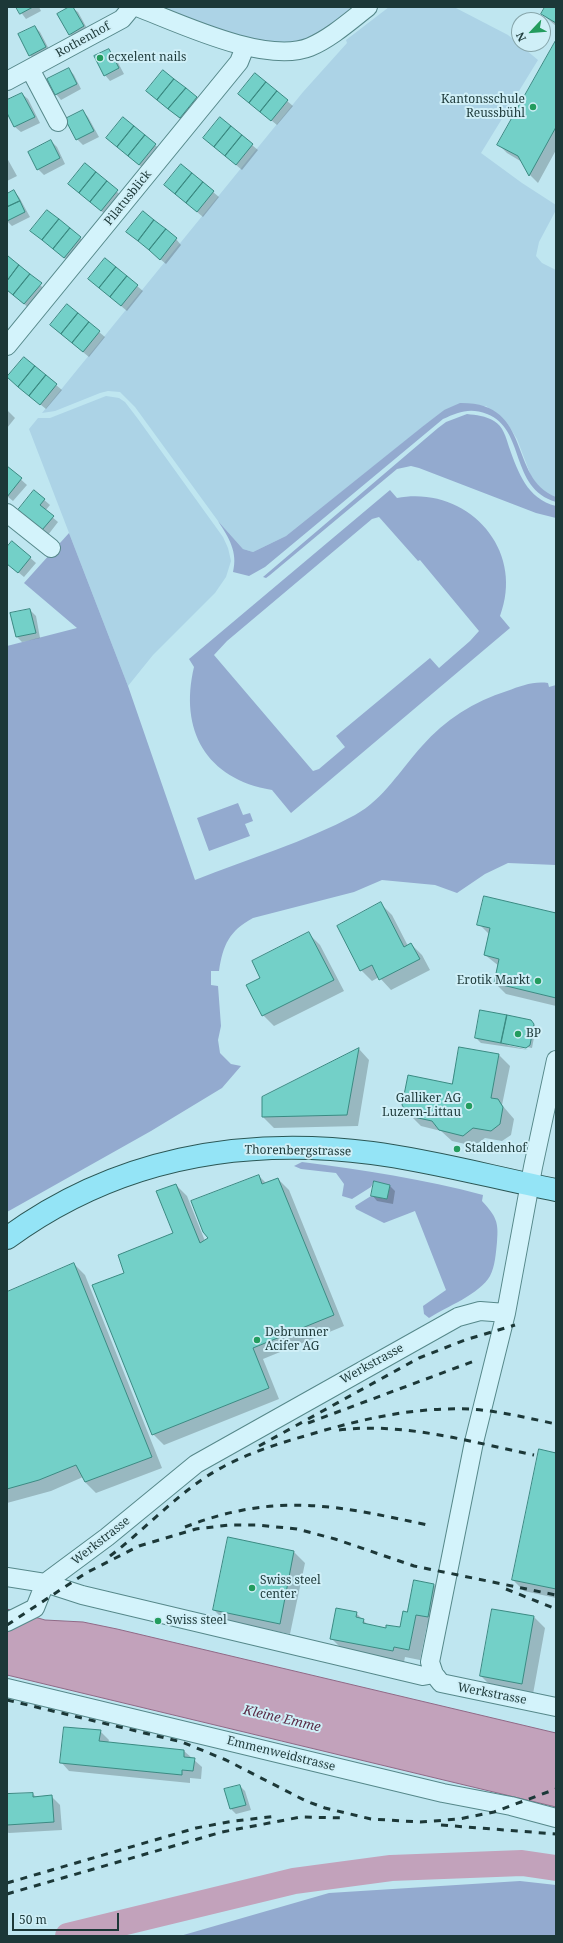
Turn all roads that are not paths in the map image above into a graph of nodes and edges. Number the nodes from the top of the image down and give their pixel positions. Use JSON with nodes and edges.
{"nodes":[{"id":1,"x":132,"y":7,"type":"edge"},
{"id":2,"x":137,"y":7,"type":"edge"},
{"id":3,"x":368,"y":7,"type":"edge"},
{"id":4,"x":245,"y":47,"type":"junction"},
{"id":5,"x":30,"y":69,"type":"junction"},
{"id":6,"x":7,"y":81,"type":"edge"},
{"id":7,"x":58,"y":122,"type":"dead end"},
{"id":8,"x":7,"y":346,"type":"edge"},
{"id":9,"x":7,"y":513,"type":"edge"},
{"id":10,"x":51,"y":548,"type":"dead end"},
{"id":11,"x":556,"y":1060,"type":"edge"},
{"id":12,"x":530,"y":1185,"type":"junction"},
{"id":13,"x":556,"y":1190,"type":"edge"},
{"id":14,"x":7,"y":1238,"type":"edge"},
{"id":15,"x":506,"y":1313,"type":"junction"},
{"id":16,"x":7,"y":1577,"type":"edge"},
{"id":17,"x":45,"y":1583,"type":"junction"},
{"id":18,"x":7,"y":1622,"type":"edge"},
{"id":19,"x":434,"y":1674,"type":"junction"},
{"id":20,"x":7,"y":1688,"type":"edge"},
{"id":21,"x":556,"y":1706,"type":"edge"},
{"id":22,"x":556,"y":1818,"type":"edge"}],
"edges":[{"from":1,"to":5,"type":"street","name":"Rothenhof"},
{"from":2,"to":4,"type":"street"},
{"from":3,"to":4,"type":"street"},
{"from":4,"to":8,"type":"street","name":"Pilatusblick"},
{"from":5,"to":6,"type":"street","name":"Rothenhof"},
{"from":5,"to":7,"type":"street"},
{"from":9,"to":10,"type":"street"},
{"from":11,"to":12,"type":"street"},
{"from":12,"to":13,"type":"main road","name":"Thorenbergstrasse"},
{"from":12,"to":14,"type":"main road","name":"Thorenbergstrasse"},
{"from":12,"to":15,"type":"street"},
{"from":15,"to":17,"type":"street","name":"Werkstrasse"},
{"from":15,"to":19,"type":"street"},
{"from":16,"to":17,"type":"street"},
{"from":17,"to":18,"type":"street"},
{"from":17,"to":19,"type":"street"},
{"from":19,"to":21,"type":"street","name":"Werkstrasse"},
{"from":20,"to":22,"type":"street","name":"Emmenweidstrasse"}]}
